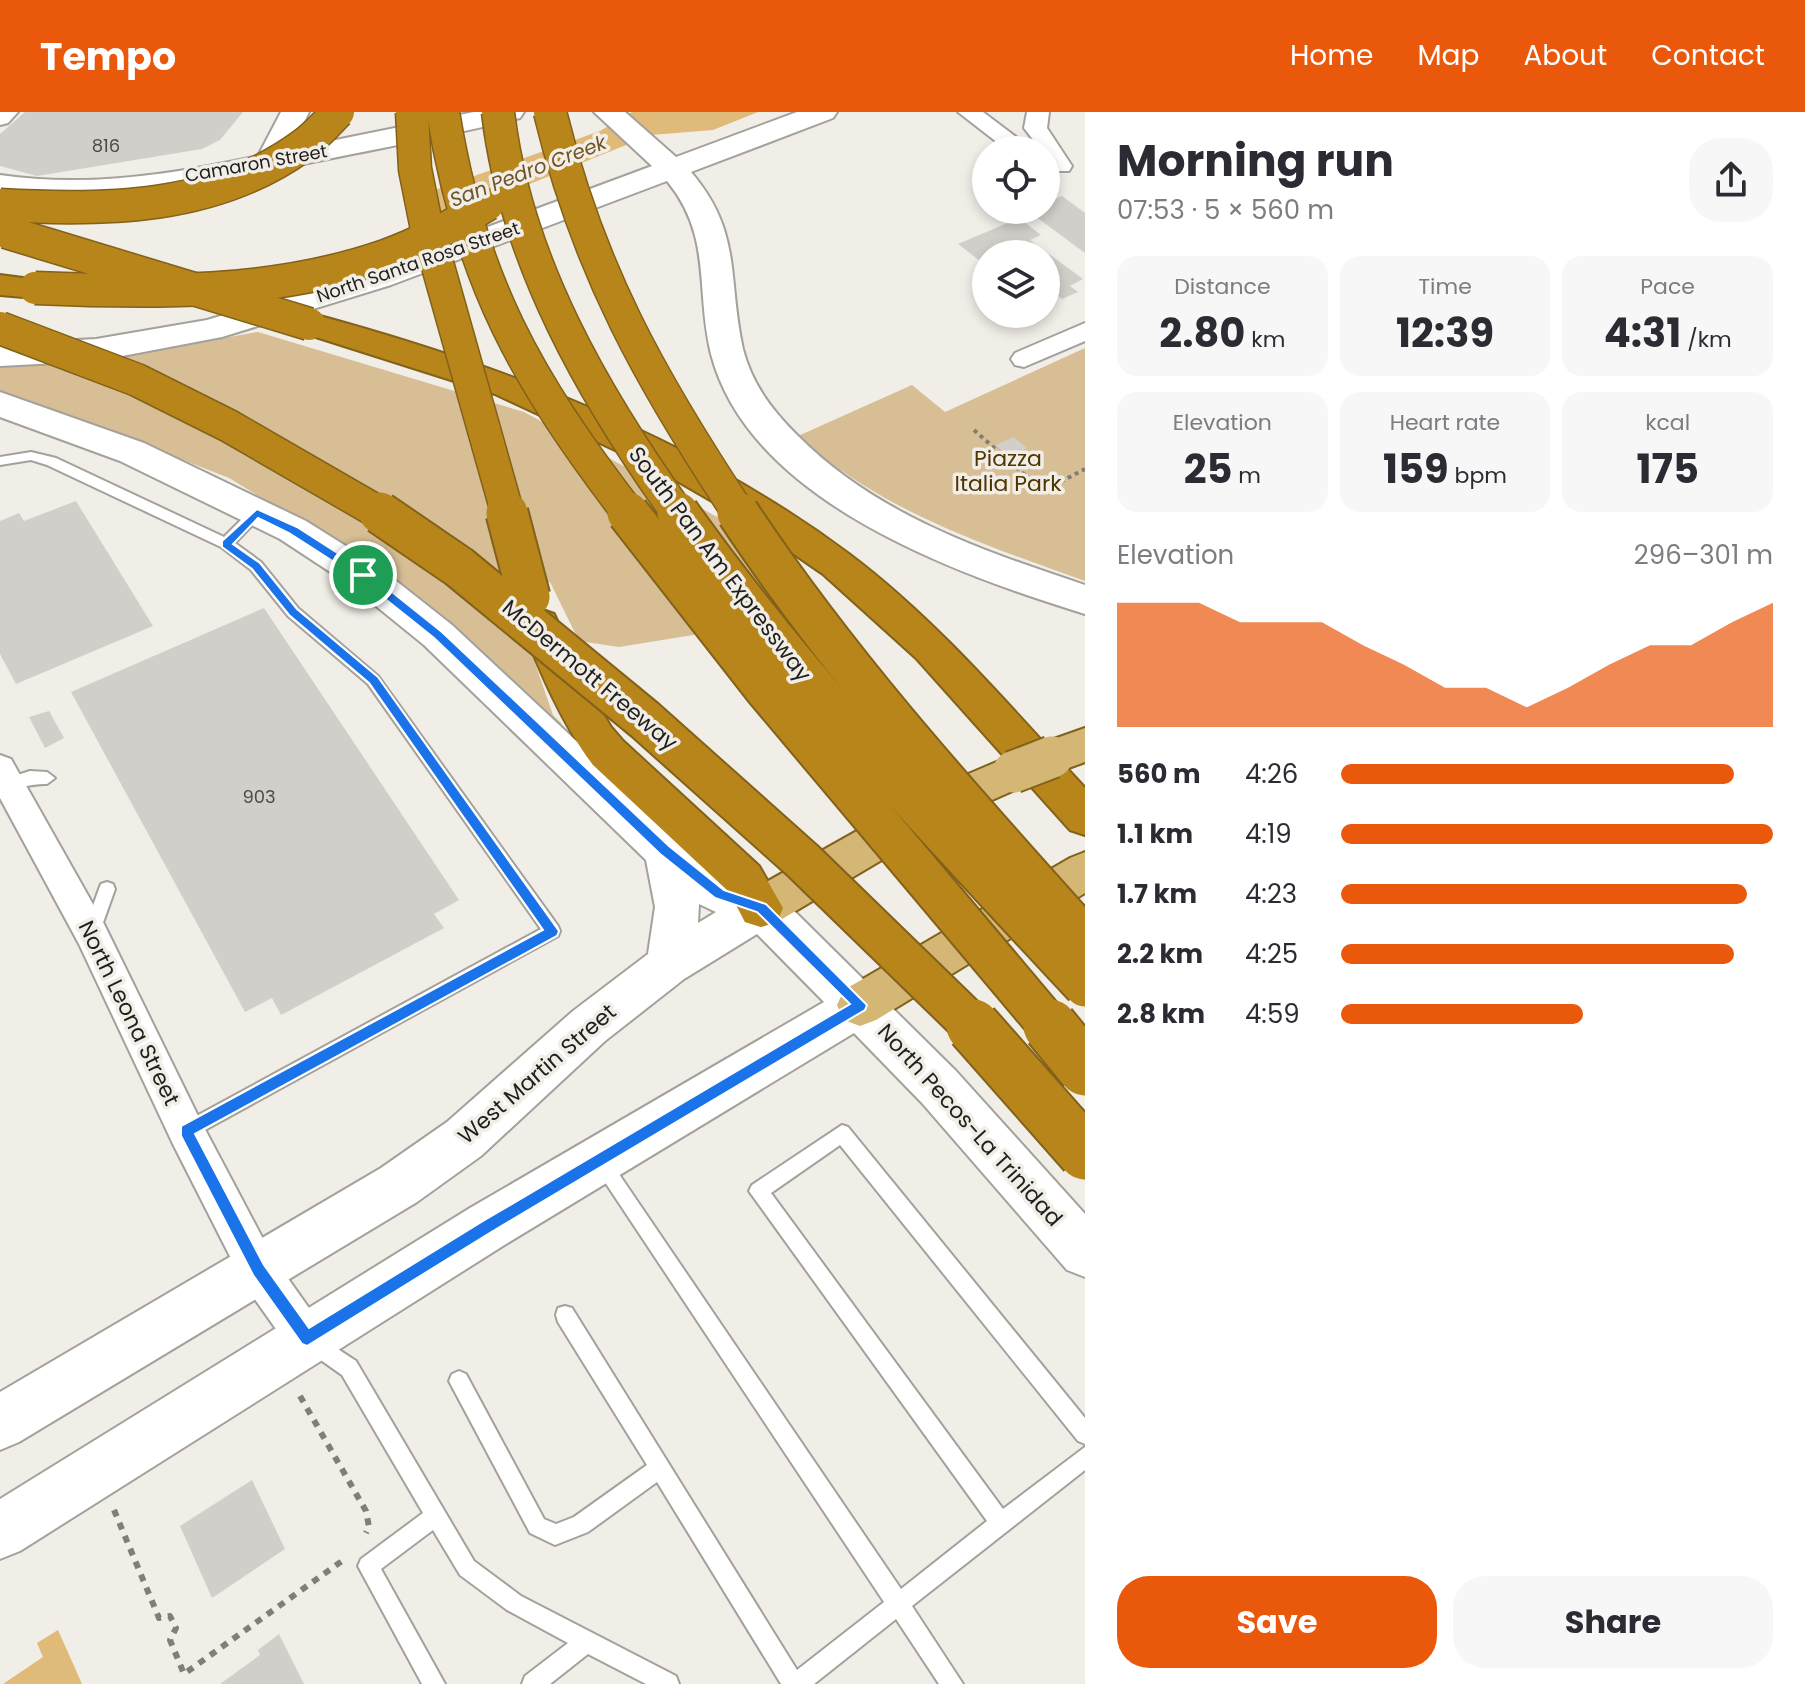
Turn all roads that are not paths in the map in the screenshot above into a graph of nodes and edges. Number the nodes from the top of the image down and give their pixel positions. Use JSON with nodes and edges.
{"nodes":[{"id":1,"x":7,"y":112,"type":"edge"},
{"id":2,"x":295,"y":112,"type":"edge"},
{"id":3,"x":338,"y":112,"type":"edge"},
{"id":4,"x":412,"y":112,"type":"edge"},
{"id":5,"x":443,"y":112,"type":"edge"},
{"id":6,"x":468,"y":112,"type":"edge"},
{"id":7,"x":498,"y":112,"type":"edge"},
{"id":8,"x":510,"y":112,"type":"edge"},
{"id":9,"x":550,"y":112,"type":"edge"},
{"id":10,"x":580,"y":112,"type":"edge"},
{"id":11,"x":608,"y":112,"type":"edge"},
{"id":12,"x":823,"y":112,"type":"edge"},
{"id":13,"x":969,"y":112,"type":"edge"},
{"id":14,"x":1038,"y":112,"type":"edge"},
{"id":15,"x":0,"y":118,"type":"edge"},
{"id":16,"x":1002,"y":136,"type":"edge"},
{"id":17,"x":1038,"y":136,"type":"edge"},
{"id":18,"x":662,"y":159,"type":"junction"},
{"id":19,"x":270,"y":162,"type":"junction"},
{"id":20,"x":1060,"y":168,"type":"edge"},
{"id":21,"x":1085,"y":183,"type":"edge"},
{"id":22,"x":0,"y":184,"type":"edge"},
{"id":23,"x":0,"y":205,"type":"edge"},
{"id":24,"x":0,"y":231,"type":"edge"},
{"id":25,"x":0,"y":285,"type":"edge"},
{"id":26,"x":0,"y":328,"type":"edge"},
{"id":27,"x":1085,"y":331,"type":"edge"},
{"id":28,"x":0,"y":355,"type":"edge"},
{"id":29,"x":1024,"y":359,"type":"dead end"},
{"id":30,"x":4,"y":408,"type":"edge"},
{"id":31,"x":0,"y":461,"type":"edge"},
{"id":32,"x":613,"y":493,"type":"junction"},
{"id":33,"x":257,"y":512,"type":"junction"},
{"id":34,"x":226,"y":544,"type":"junction"},
{"id":35,"x":1085,"y":600,"type":"edge"},
{"id":36,"x":1050,"y":758,"type":"edge"},
{"id":37,"x":4,"y":776,"type":"edge"},
{"id":38,"x":47,"y":778,"type":"dead end"},
{"id":39,"x":1085,"y":817,"type":"edge"},
{"id":40,"x":664,"y":850,"type":"junction"},
{"id":41,"x":1085,"y":871,"type":"edge"},
{"id":42,"x":107,"y":889,"type":"dead end"},
{"id":43,"x":761,"y":908,"type":"junction"},
{"id":44,"x":91,"y":933,"type":"junction"},
{"id":45,"x":1085,"y":938,"type":"edge"},
{"id":46,"x":668,"y":965,"type":"junction"},
{"id":47,"x":1085,"y":986,"type":"edge"},
{"id":48,"x":860,"y":1005,"type":"junction"},
{"id":49,"x":1085,"y":1069,"type":"edge"},
{"id":50,"x":186,"y":1131,"type":"junction"},
{"id":51,"x":1085,"y":1153,"type":"edge"},
{"id":52,"x":600,"y":1160,"type":"junction"},
{"id":53,"x":1085,"y":1252,"type":"edge"},
{"id":54,"x":258,"y":1270,"type":"junction"},
{"id":55,"x":565,"y":1315,"type":"dead end"},
{"id":56,"x":307,"y":1339,"type":"junction"},
{"id":57,"x":459,"y":1381,"type":"dead end"},
{"id":58,"x":0,"y":1423,"type":"edge"},
{"id":59,"x":1085,"y":1434,"type":"edge"},
{"id":60,"x":1085,"y":1457,"type":"edge"},
{"id":61,"x":660,"y":1468,"type":"junction"},
{"id":62,"x":434,"y":1517,"type":"junction"},
{"id":63,"x":1001,"y":1523,"type":"junction"},
{"id":64,"x":0,"y":1531,"type":"edge"},
{"id":65,"x":899,"y":1604,"type":"junction"},
{"id":66,"x":588,"y":1640,"type":"junction"},
{"id":67,"x":434,"y":1684,"type":"edge"},
{"id":68,"x":533,"y":1684,"type":"edge"},
{"id":69,"x":668,"y":1684,"type":"edge"},
{"id":70,"x":795,"y":1684,"type":"edge"},
{"id":71,"x":952,"y":1684,"type":"edge"}],
"edges":[{"from":1,"to":15,"type":"street"},
{"from":2,"to":19,"type":"main road"},
{"from":3,"to":23,"type":"highway","bridge":true},
{"from":4,"to":43,"type":"highway","bridge":true},
{"from":5,"to":32,"type":"highway","name":"South Pan Am Expressway","bridge":true},
{"from":6,"to":32,"type":"highway","name":"South Pan Am Expressway","bridge":true},
{"from":7,"to":47,"type":"highway","name":"South Pan Am Expressway","bridge":true},
{"from":8,"to":19,"type":"main road","name":"Camaron Street"},
{"from":9,"to":45,"type":"highway","name":"South Pan Am Expressway","bridge":true},
{"from":10,"to":25,"type":"highway","bridge":true},
{"from":11,"to":18,"type":"main road"},
{"from":12,"to":18,"type":"main road","name":"North Santa Rosa Street"},
{"from":13,"to":16,"type":"street"},
{"from":14,"to":17,"type":"street"},
{"from":18,"to":28,"type":"main road","name":"North Santa Rosa Street"},
{"from":18,"to":35,"type":"main road"},
{"from":19,"to":22,"type":"main road","name":"Camaron Street"},
{"from":20,"to":21,"type":"street"},
{"from":24,"to":39,"type":"highway","bridge":true},
{"from":26,"to":51,"type":"highway","name":"McDermott Freeway","bridge":true},
{"from":27,"to":29,"type":"street"},
{"from":30,"to":33,"type":"main road","name":"North Pecos-La Trinidad"},
{"from":31,"to":34,"type":"lane"},
{"from":32,"to":49,"type":"highway","name":"South Pan Am Expressway","bridge":true},
{"from":33,"to":34,"type":"lane"},
{"from":33,"to":40,"type":"main road","name":"North Pecos-La Trinidad"},
{"from":34,"to":50,"type":"lane"},
{"from":36,"to":43,"type":"main road","name":"West Martin Street"},
{"from":37,"to":38,"type":"lane"},
{"from":37,"to":44,"type":"street","name":"North Leona Street"},
{"from":40,"to":43,"type":"main road","name":"North Pecos-La Trinidad"},
{"from":40,"to":46,"type":"main road"},
{"from":41,"to":48,"type":"main road"},
{"from":42,"to":44,"type":"lane"},
{"from":43,"to":46,"type":"main road","name":"West Martin Street"},
{"from":43,"to":48,"type":"main road","name":"North Pecos-La Trinidad"},
{"from":44,"to":50,"type":"street","name":"North Leona Street"},
{"from":46,"to":54,"type":"main road","name":"West Martin Street"},
{"from":48,"to":52,"type":"main road"},
{"from":48,"to":53,"type":"main road","name":"North Pecos-La Trinidad"},
{"from":50,"to":54,"type":"street","name":"North Leona Street"},
{"from":52,"to":56,"type":"main road"},
{"from":52,"to":65,"type":"lane"},
{"from":54,"to":56,"type":"street","name":"North Leona Street"},
{"from":54,"to":58,"type":"main road","name":"West Martin Street"},
{"from":55,"to":61,"type":"lane"},
{"from":56,"to":62,"type":"lane"},
{"from":56,"to":64,"type":"main road"},
{"from":57,"to":61,"type":"lane"},
{"from":59,"to":63,"type":"lane"},
{"from":60,"to":63,"type":"lane"},
{"from":61,"to":70,"type":"lane"},
{"from":62,"to":66,"type":"lane"},
{"from":62,"to":67,"type":"lane"},
{"from":63,"to":65,"type":"lane"},
{"from":65,"to":70,"type":"lane"},
{"from":65,"to":71,"type":"lane"},
{"from":66,"to":68,"type":"lane"},
{"from":66,"to":69,"type":"lane"}]}
